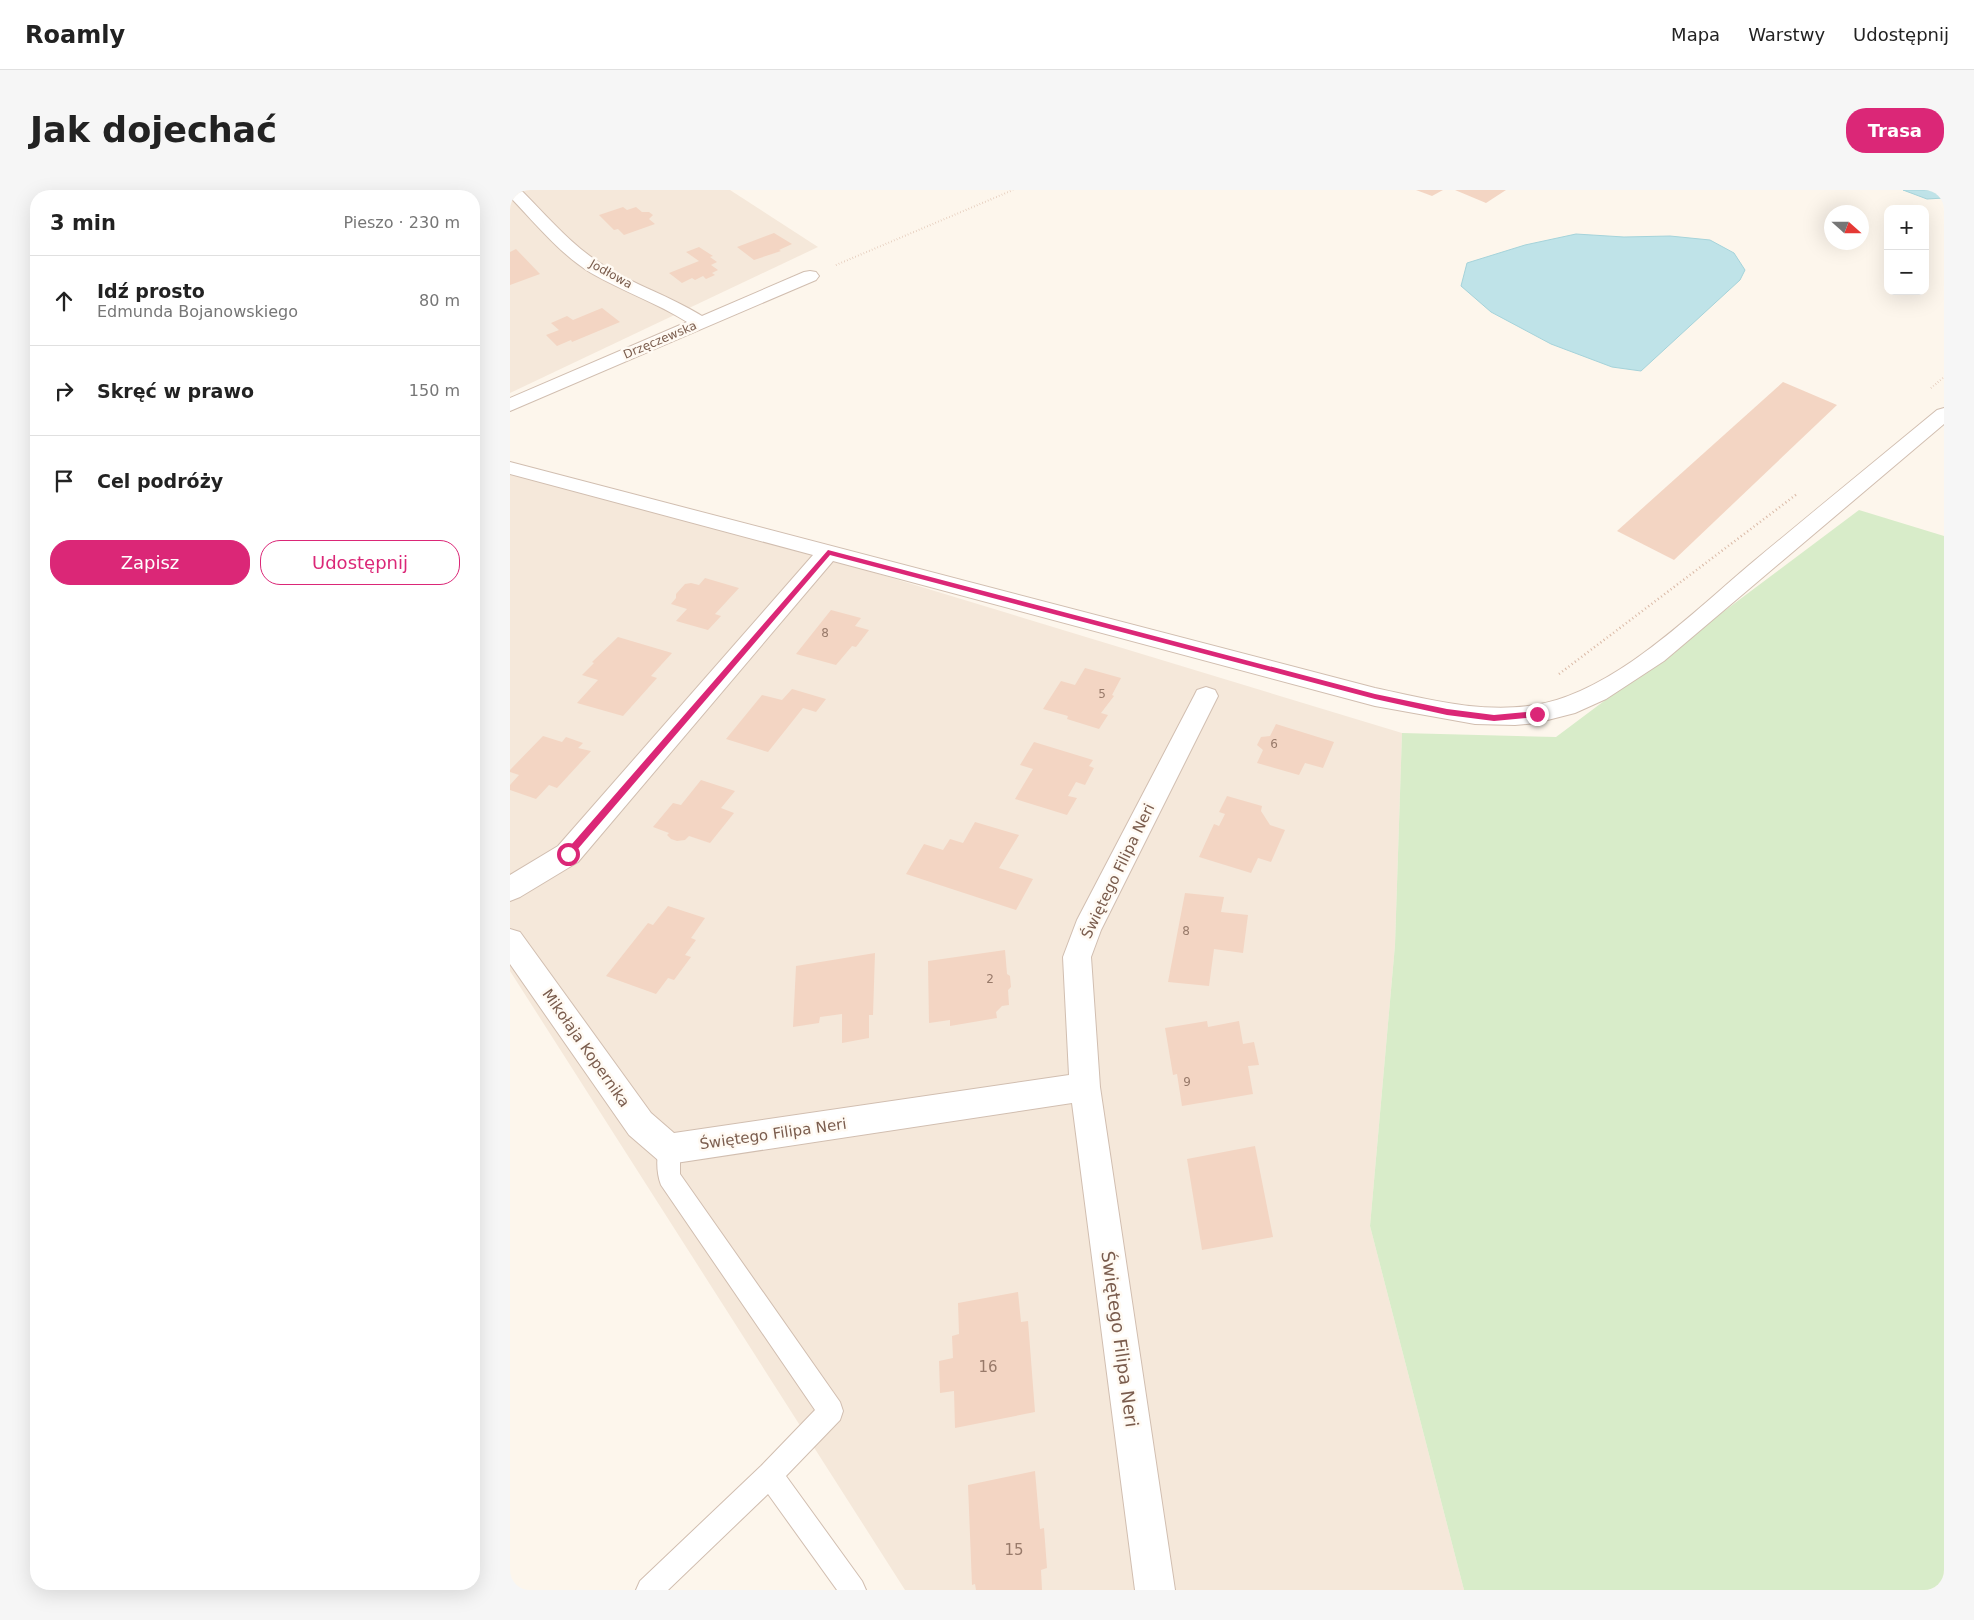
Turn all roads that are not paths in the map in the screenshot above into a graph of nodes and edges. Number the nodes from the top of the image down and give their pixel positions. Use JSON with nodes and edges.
{"nodes":[{"id":1,"x":512,"y":190,"type":"edge"},
{"id":2,"x":810,"y":276,"type":"road end"},
{"id":3,"x":700,"y":323,"type":"junction"},
{"id":4,"x":510,"y":405,"type":"edge"},
{"id":5,"x":1944,"y":414,"type":"edge"},
{"id":6,"x":510,"y":468,"type":"edge"},
{"id":7,"x":828,"y":552,"type":"junction"},
{"id":8,"x":1206,"y":696,"type":"dead end"},
{"id":9,"x":510,"y":889,"type":"edge"},
{"id":10,"x":510,"y":941,"type":"edge"},
{"id":11,"x":1085,"y":1087,"type":"junction"},
{"id":12,"x":669,"y":1150,"type":"junction"},
{"id":13,"x":770,"y":1475,"type":"junction"},
{"id":14,"x":649,"y":1590,"type":"edge"},
{"id":15,"x":853,"y":1590,"type":"edge"},
{"id":16,"x":1155,"y":1590,"type":"edge"}],
"edges":[{"from":1,"to":3,"type":"street","name":"Jodłowa"},
{"from":2,"to":3,"type":"street","name":"Drzęczewska"},
{"from":3,"to":4,"type":"street","name":"Drzęczewska"},
{"from":5,"to":7,"type":"street"},
{"from":6,"to":7,"type":"street"},
{"from":7,"to":9,"type":"street"},
{"from":8,"to":11,"type":"street","name":"Świętego Filipa Neri"},
{"from":10,"to":12,"type":"street","name":"Mikołaja Kopernika"},
{"from":11,"to":12,"type":"street","name":"Świętego Filipa Neri"},
{"from":11,"to":16,"type":"street","name":"Świętego Filipa Neri"},
{"from":12,"to":13,"type":"lane"},
{"from":13,"to":14,"type":"lane"},
{"from":13,"to":15,"type":"lane"}]}
